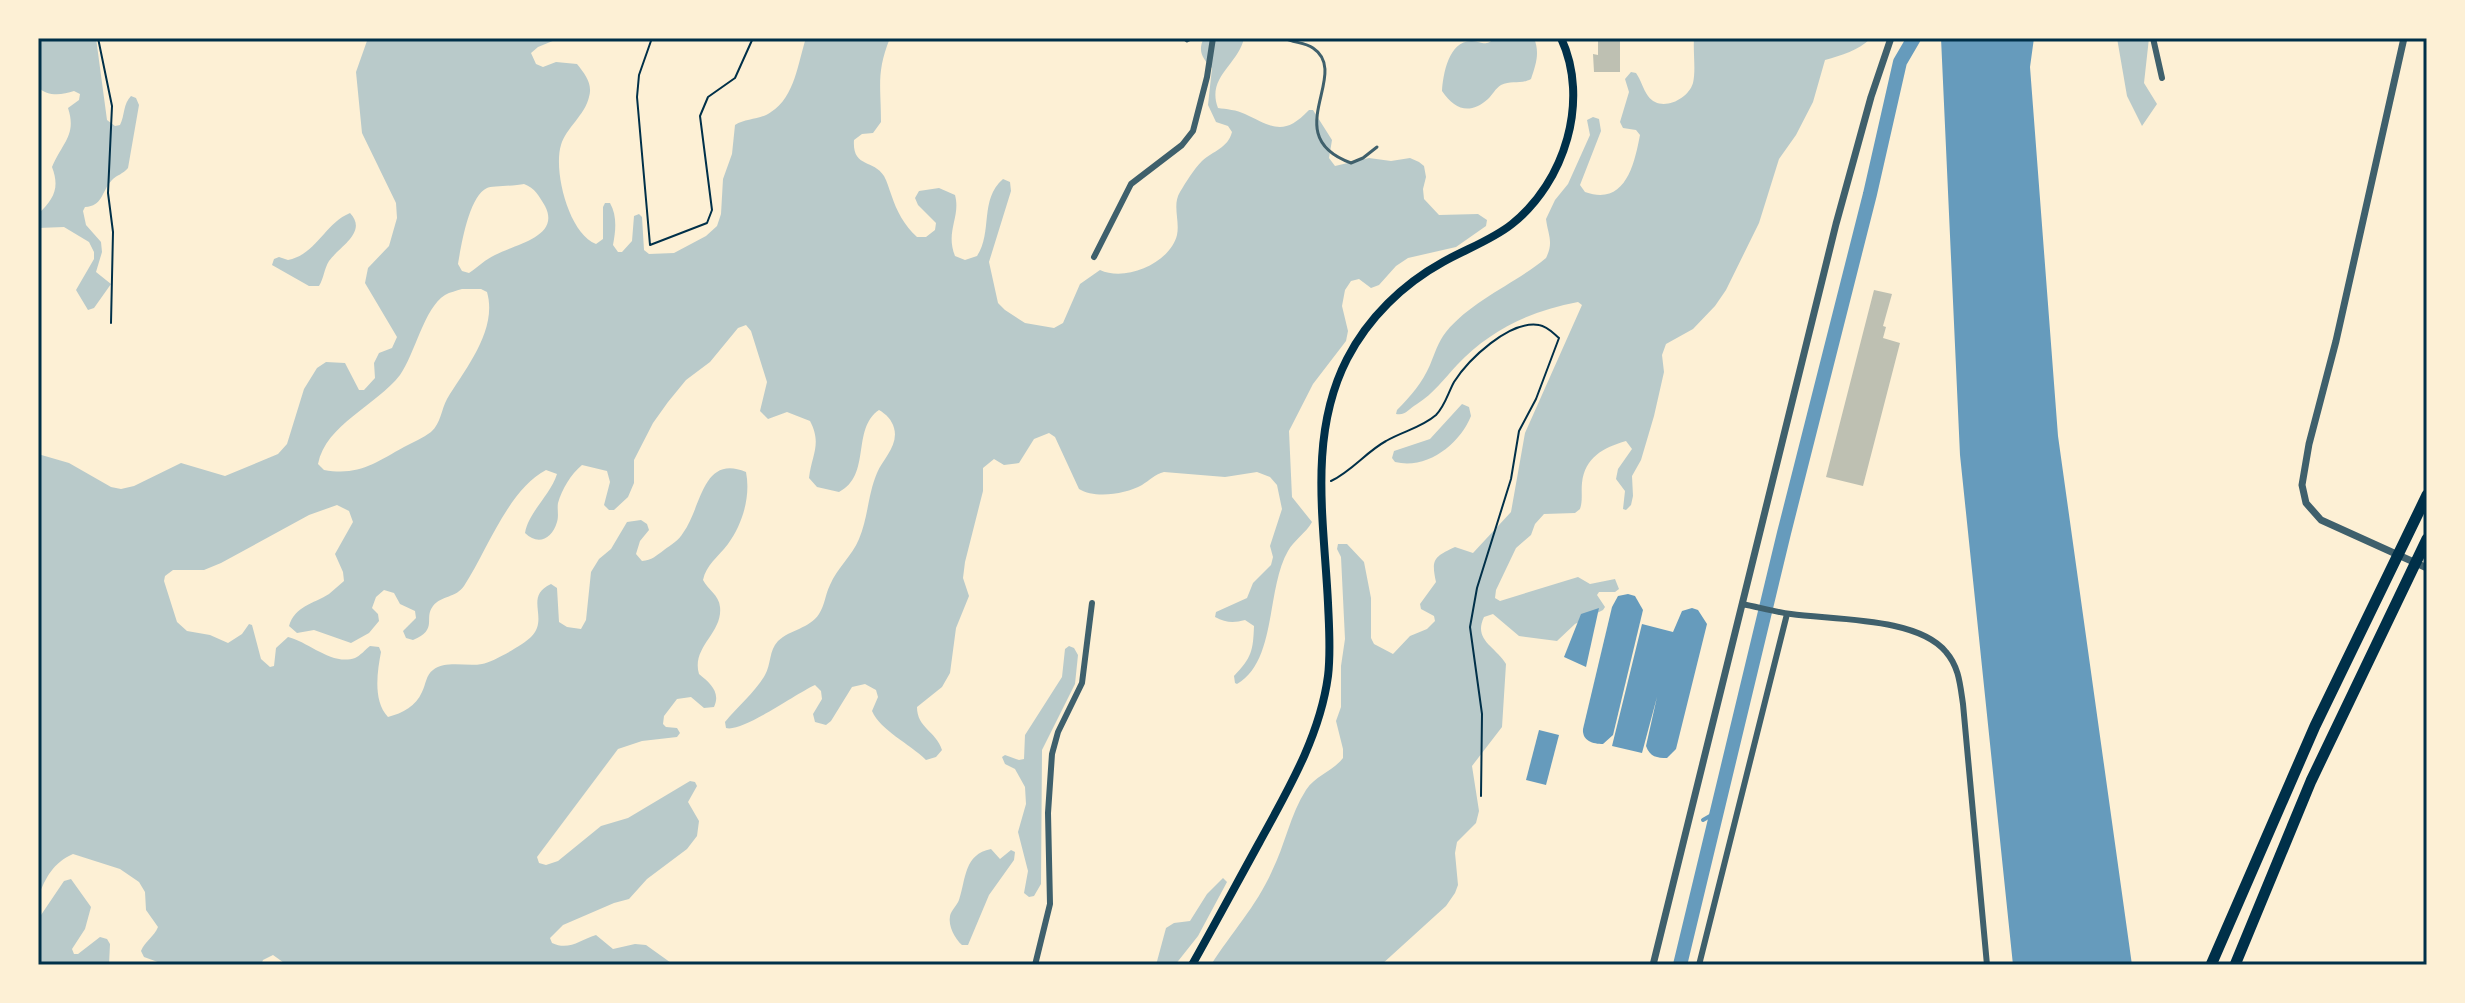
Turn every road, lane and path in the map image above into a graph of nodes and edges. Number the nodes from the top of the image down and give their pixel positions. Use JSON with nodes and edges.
{"nodes":[{"id":1,"x":98,"y":38,"type":"edge"},
{"id":2,"x":652,"y":38,"type":"edge"},
{"id":3,"x":753,"y":38,"type":"edge"},
{"id":4,"x":1183,"y":38,"type":"edge"},
{"id":5,"x":1193,"y":38,"type":"edge"},
{"id":6,"x":1213,"y":38,"type":"edge"},
{"id":7,"x":1284,"y":38,"type":"edge"},
{"id":8,"x":1561,"y":38,"type":"edge"},
{"id":9,"x":1891,"y":38,"type":"edge"},
{"id":10,"x":2153,"y":38,"type":"edge"},
{"id":11,"x":2404,"y":38,"type":"edge"},
{"id":12,"x":2162,"y":78,"type":"dead end"},
{"id":13,"x":1377,"y":147,"type":"dead end"},
{"id":14,"x":1094,"y":257,"type":"dead end"},
{"id":15,"x":111,"y":323,"type":"dead end"},
{"id":16,"x":1321,"y":483,"type":"junction"},
{"id":17,"x":2427,"y":495,"type":"edge"},
{"id":18,"x":2427,"y":540,"type":"edge"},
{"id":19,"x":2427,"y":568,"type":"edge"},
{"id":20,"x":1092,"y":603,"type":"dead end"},
{"id":21,"x":1742,"y":604,"type":"junction"},
{"id":22,"x":1787,"y":614,"type":"junction"},
{"id":23,"x":1481,"y":796,"type":"dead end"},
{"id":24,"x":1035,"y":965,"type":"edge"},
{"id":25,"x":1192,"y":965,"type":"edge"},
{"id":26,"x":1653,"y":965,"type":"edge"},
{"id":27,"x":1699,"y":965,"type":"edge"},
{"id":28,"x":1987,"y":965,"type":"edge"},
{"id":29,"x":2211,"y":965,"type":"edge"},
{"id":30,"x":2235,"y":965,"type":"edge"}],
"edges":[{"from":1,"to":15,"type":"path"},
{"from":2,"to":3,"type":"path"},
{"from":4,"to":5,"type":"lane"},
{"from":6,"to":14,"type":"street"},
{"from":7,"to":13,"type":"lane"},
{"from":8,"to":16,"type":"main road"},
{"from":9,"to":21,"type":"street"},
{"from":10,"to":12,"type":"street"},
{"from":11,"to":19,"type":"street"},
{"from":16,"to":23,"type":"path"},
{"from":16,"to":25,"type":"main road"},
{"from":17,"to":29,"type":"highway"},
{"from":18,"to":30,"type":"highway"},
{"from":20,"to":24,"type":"street"},
{"from":21,"to":22,"type":"street"},
{"from":21,"to":26,"type":"street"},
{"from":22,"to":27,"type":"street"},
{"from":22,"to":28,"type":"street"}]}
